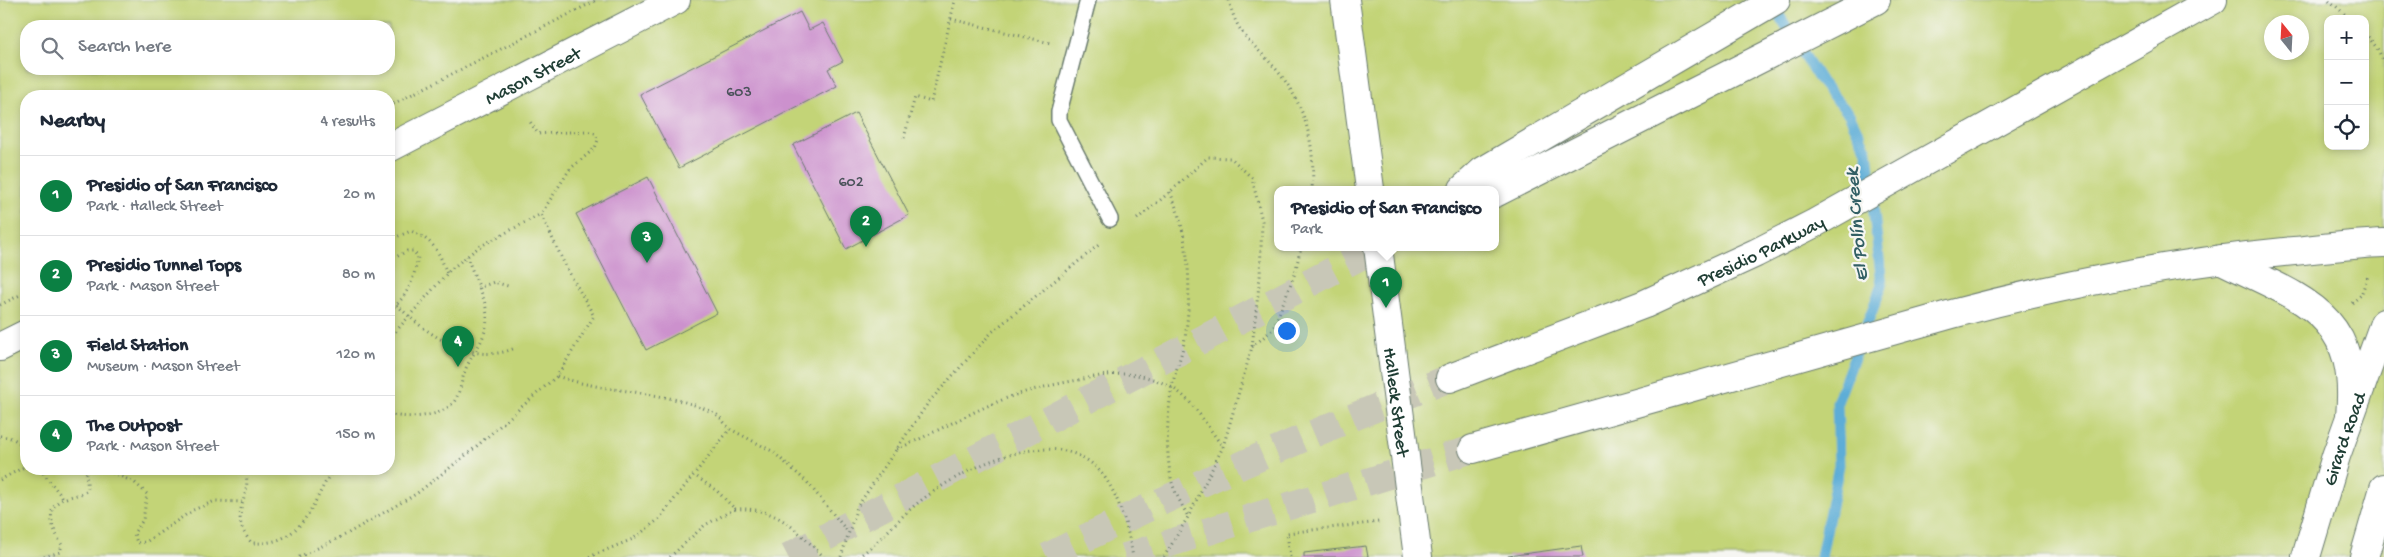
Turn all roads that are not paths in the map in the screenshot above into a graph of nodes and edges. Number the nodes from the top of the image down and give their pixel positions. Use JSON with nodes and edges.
{"nodes":[{"id":1,"x":676,"y":0,"type":"edge"},
{"id":2,"x":1088,"y":0,"type":"edge"},
{"id":3,"x":1346,"y":0,"type":"edge"},
{"id":4,"x":1776,"y":0,"type":"edge"},
{"id":5,"x":1876,"y":0,"type":"edge"},
{"id":6,"x":2213,"y":0,"type":"edge"},
{"id":7,"x":395,"y":145,"type":"edge"},
{"id":8,"x":1370,"y":186,"type":"edge"},
{"id":9,"x":1466,"y":186,"type":"edge"},
{"id":10,"x":1499,"y":191,"type":"edge"},
{"id":11,"x":1110,"y":219,"type":"dead end"},
{"id":12,"x":2384,"y":243,"type":"edge"},
{"id":13,"x":1379,"y":251,"type":"edge"},
{"id":14,"x":2220,"y":259,"type":"junction"},
{"id":15,"x":2384,"y":323,"type":"edge"},
{"id":16,"x":20,"y":337,"type":"edge"},
{"id":17,"x":0,"y":347,"type":"edge"},
{"id":18,"x":1450,"y":378,"type":"tunnel mouth"},
{"id":19,"x":2350,"y":416,"type":"junction"},
{"id":20,"x":1473,"y":449,"type":"tunnel mouth"},
{"id":21,"x":2384,"y":488,"type":"edge"},
{"id":22,"x":1418,"y":557,"type":"edge"},
{"id":23,"x":2306,"y":557,"type":"edge"},
{"id":24,"x":2364,"y":557,"type":"edge"}],
"edges":[{"from":1,"to":7,"type":"main road","name":"Mason Street"},
{"from":2,"to":11,"type":"lane"},
{"from":3,"to":8,"type":"main road"},
{"from":4,"to":9,"type":"main road"},
{"from":5,"to":10,"type":"main road"},
{"from":6,"to":18,"type":"main road","name":"Presidio Parkway"},
{"from":12,"to":14,"type":"main road"},
{"from":13,"to":22,"type":"main road","name":"Halleck Street"},
{"from":14,"to":19,"type":"main road"},
{"from":14,"to":20,"type":"main road"},
{"from":15,"to":19,"type":"main road","name":"Girard Road"},
{"from":16,"to":17,"type":"main road"},
{"from":19,"to":23,"type":"main road","name":"Girard Road"},
{"from":21,"to":24,"type":"main road"}]}
